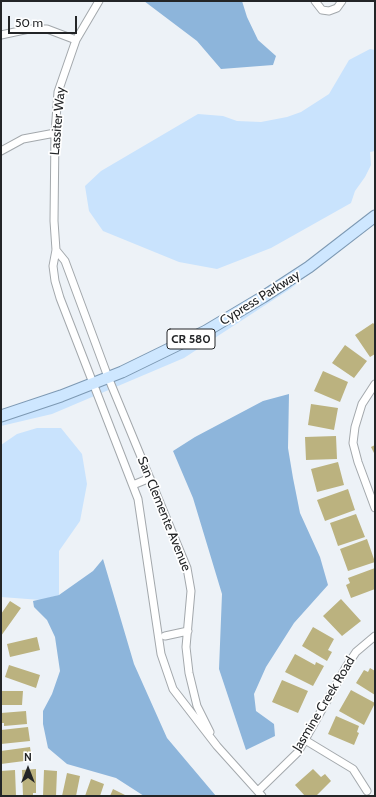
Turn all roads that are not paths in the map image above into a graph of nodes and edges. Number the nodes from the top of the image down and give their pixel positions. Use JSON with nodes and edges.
{"nodes":[{"id":1,"x":99,"y":1,"type":"edge"},
{"id":2,"x":315,"y":1,"type":"edge"},
{"id":3,"x":342,"y":1,"type":"edge"},
{"id":4,"x":1,"y":35,"type":"edge"},
{"id":5,"x":76,"y":40,"type":"junction"},
{"id":6,"x":54,"y":133,"type":"junction"},
{"id":7,"x":1,"y":151,"type":"edge"},
{"id":8,"x":375,"y":216,"type":"edge"},
{"id":9,"x":56,"y":250,"type":"junction"},
{"id":10,"x":108,"y":377,"type":"junction"},
{"id":11,"x":94,"y":383,"type":"junction"},
{"id":12,"x":375,"y":384,"type":"edge"},
{"id":13,"x":1,"y":416,"type":"edge"},
{"id":14,"x":150,"y":478,"type":"junction"},
{"id":15,"x":133,"y":485,"type":"junction"},
{"id":16,"x":374,"y":500,"type":"edge"},
{"id":17,"x":375,"y":508,"type":"edge"},
{"id":18,"x":188,"y":631,"type":"junction"},
{"id":19,"x":165,"y":636,"type":"dead end"},
{"id":20,"x":375,"y":636,"type":"edge"},
{"id":21,"x":305,"y":740,"type":"junction"},
{"id":22,"x":217,"y":746,"type":"junction"},
{"id":23,"x":367,"y":791,"type":"dead end"},
{"id":24,"x":260,"y":793,"type":"edge"}],
"edges":[{"from":1,"to":5,"type":"street","name":"Lassiter Way"},
{"from":2,"to":3,"type":"street"},
{"from":4,"to":5,"type":"street"},
{"from":5,"to":6,"type":"street","name":"Lassiter Way"},
{"from":6,"to":7,"type":"street"},
{"from":6,"to":9,"type":"street","name":"Lassiter Way"},
{"from":8,"to":10,"type":"main road","name":"Cypress Parkway","number":"CR 580"},
{"from":9,"to":10,"type":"street","name":"Lassiter Way"},
{"from":9,"to":11,"type":"street","name":"Lassiter Way"},
{"from":10,"to":11,"type":"main road","name":"Cypress Parkway","number":"CR 580"},
{"from":10,"to":14,"type":"street","name":"San Clemente Avenue"},
{"from":11,"to":13,"type":"main road","name":"Cypress Parkway","number":"CR 580"},
{"from":11,"to":15,"type":"street","name":"San Clemente Avenue"},
{"from":12,"to":16,"type":"street"},
{"from":14,"to":15,"type":"street"},
{"from":14,"to":18,"type":"street","name":"San Clemente Avenue"},
{"from":15,"to":22,"type":"street","name":"San Clemente Avenue"},
{"from":16,"to":17,"type":"street"},
{"from":18,"to":19,"type":"street"},
{"from":18,"to":22,"type":"street","name":"San Clemente Avenue"},
{"from":20,"to":21,"type":"street","name":"Jasmine Creek Road"},
{"from":21,"to":23,"type":"street"},
{"from":21,"to":24,"type":"street","name":"Jasmine Creek Road"},
{"from":22,"to":24,"type":"street","name":"San Clemente Avenue"}]}
